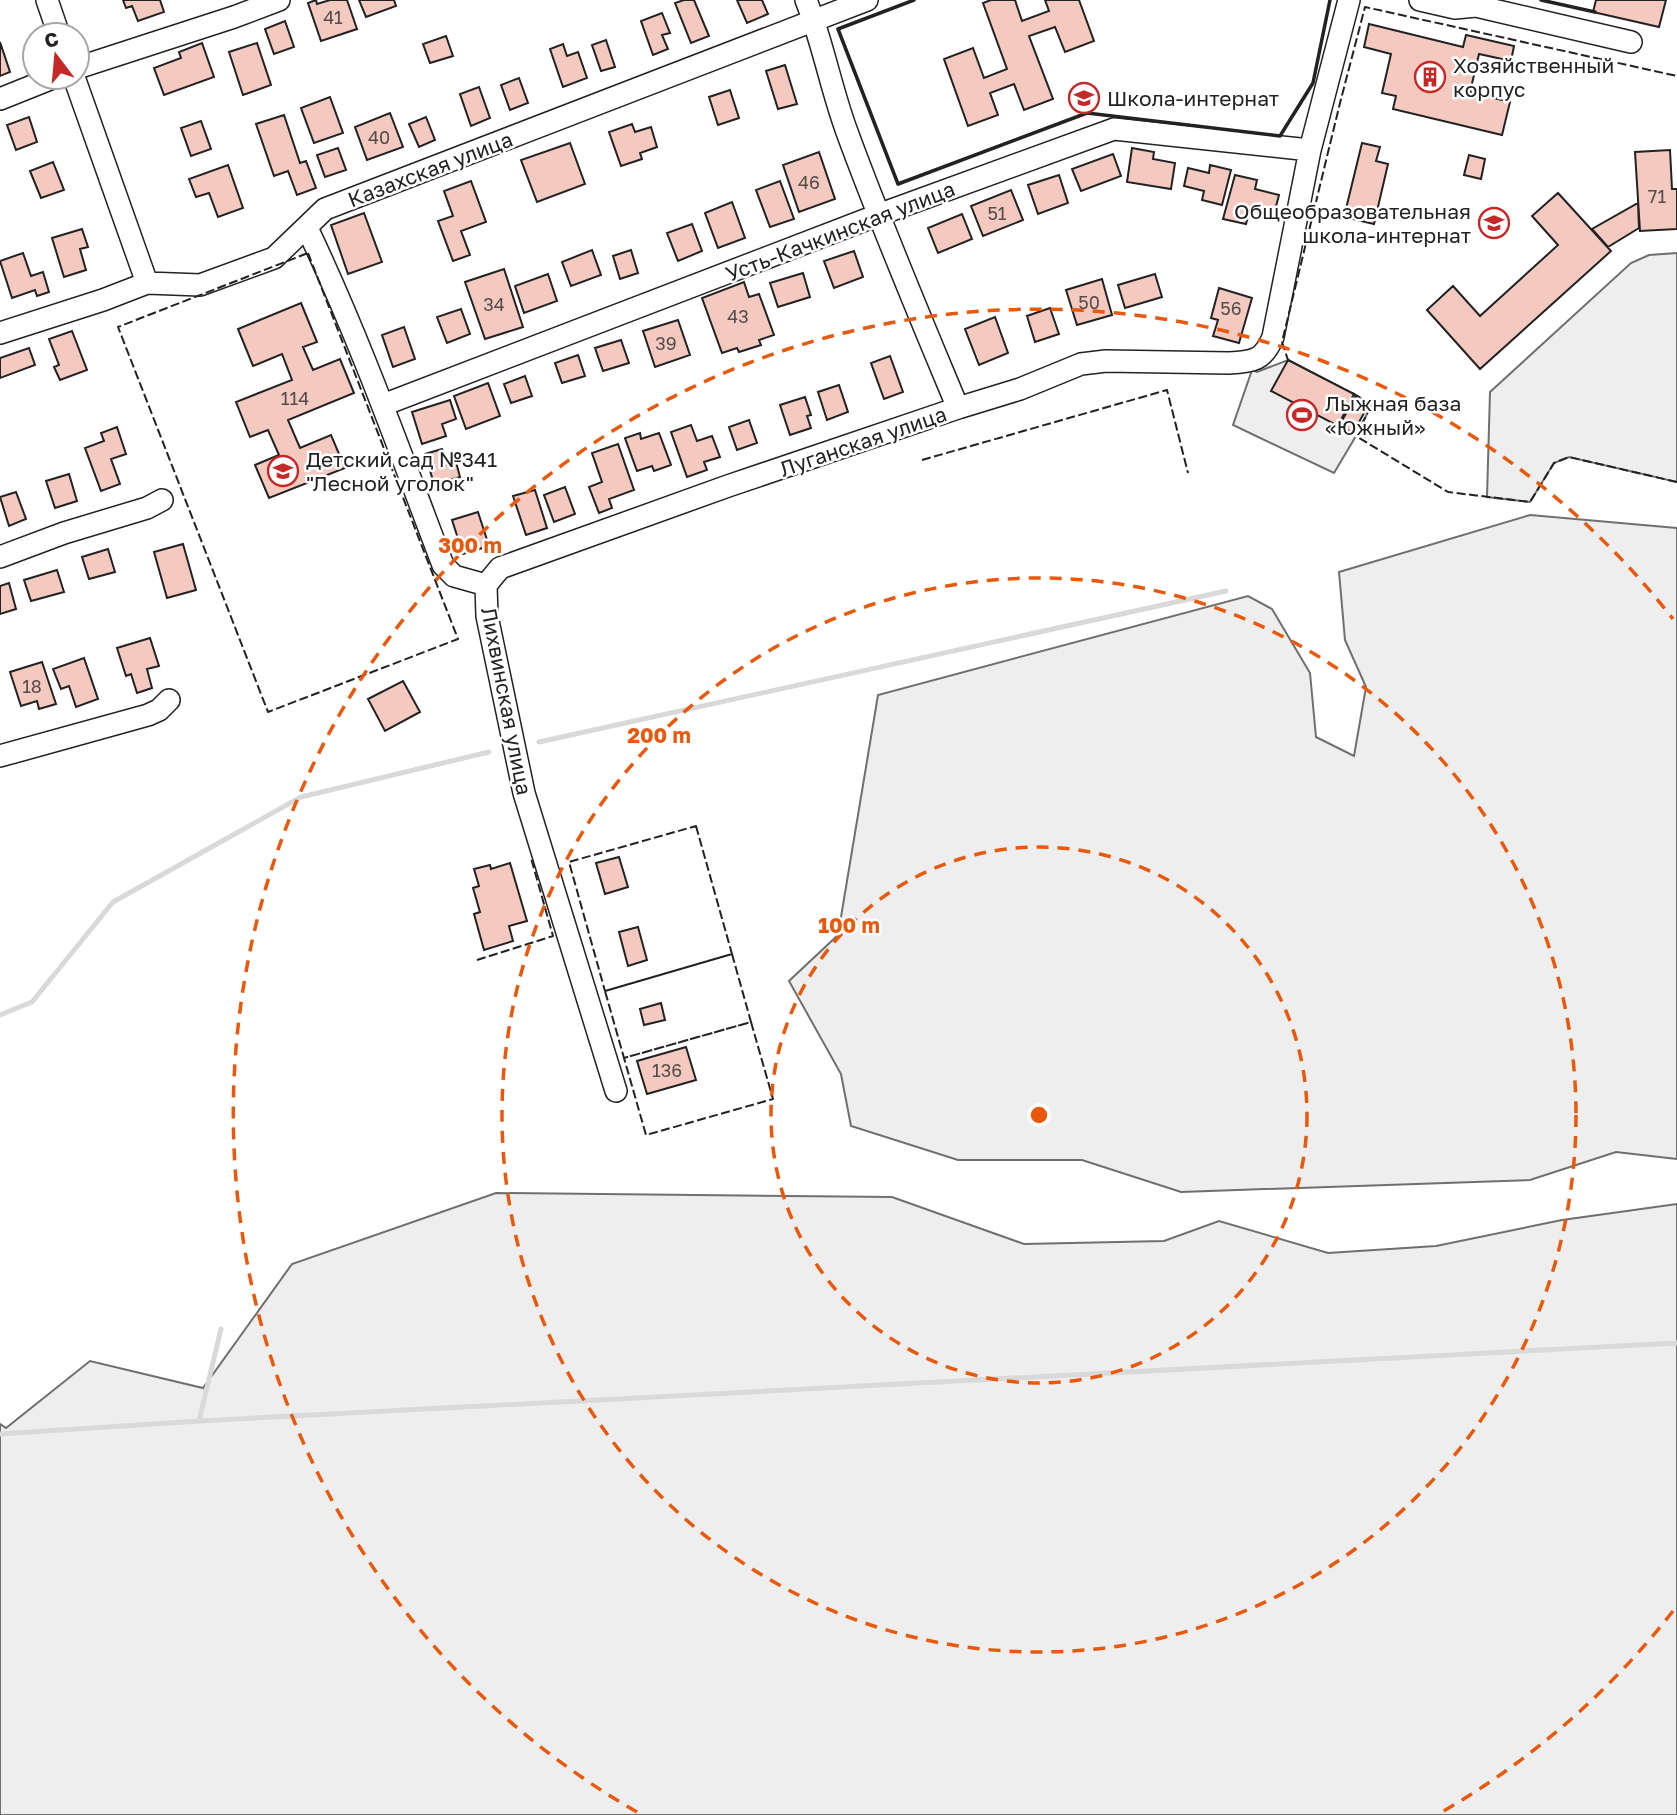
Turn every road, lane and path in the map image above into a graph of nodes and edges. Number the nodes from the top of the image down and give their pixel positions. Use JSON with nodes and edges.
{"nodes":[{"id":1,"x":47,"y":0,"type":"edge"},
{"id":2,"x":279,"y":0,"type":"edge"},
{"id":3,"x":806,"y":0,"type":"edge"},
{"id":4,"x":867,"y":0,"type":"edge"},
{"id":5,"x":1349,"y":0,"type":"edge"},
{"id":6,"x":1420,"y":0,"type":"edge"},
{"id":7,"x":814,"y":20,"type":"junction"},
{"id":8,"x":54,"y":21,"type":"edge"},
{"id":9,"x":1631,"y":41,"type":"dead end"},
{"id":10,"x":91,"y":64,"type":"edge"},
{"id":11,"x":21,"y":91,"type":"edge"},
{"id":12,"x":79,"y":91,"type":"edge"},
{"id":13,"x":0,"y":99,"type":"edge"},
{"id":14,"x":1310,"y":150,"type":"junction"},
{"id":15,"x":878,"y":215,"type":"junction"},
{"id":16,"x":307,"y":228,"type":"junction"},
{"id":17,"x":147,"y":284,"type":"junction"},
{"id":18,"x":0,"y":333,"type":"edge"},
{"id":19,"x":383,"y":405,"type":"junction"},
{"id":20,"x":958,"y":408,"type":"junction"},
{"id":21,"x":162,"y":500,"type":"dead end"},
{"id":22,"x":0,"y":557,"type":"edge"},
{"id":23,"x":486,"y":585,"type":"junction"},
{"id":24,"x":169,"y":700,"type":"dead end"},
{"id":25,"x":0,"y":756,"type":"edge"},
{"id":26,"x":616,"y":1091,"type":"dead end"}],
"edges":[{"from":1,"to":8,"type":"street"},
{"from":2,"to":10,"type":"street"},
{"from":3,"to":7,"type":"street"},
{"from":4,"to":7,"type":"street","name":"Казахская улица"},
{"from":5,"to":14,"type":"street"},
{"from":6,"to":9,"type":"street"},
{"from":7,"to":15,"type":"street"},
{"from":7,"to":16,"type":"street","name":"Казахская улица"},
{"from":11,"to":13,"type":"street"},
{"from":12,"to":17,"type":"street"},
{"from":14,"to":15,"type":"street","name":"Усть-Качкинская улица"},
{"from":14,"to":20,"type":"street","name":"Луганская улица"},
{"from":15,"to":19,"type":"street","name":"Усть-Качкинская улица"},
{"from":15,"to":20,"type":"street"},
{"from":16,"to":17,"type":"street","name":"Казахская улица"},
{"from":16,"to":19,"type":"street","name":"Лихвинская улица"},
{"from":17,"to":18,"type":"street","name":"Казахская улица"},
{"from":19,"to":23,"type":"street","name":"Лихвинская улица"},
{"from":20,"to":23,"type":"street","name":"Луганская улица"},
{"from":21,"to":22,"type":"street"},
{"from":23,"to":26,"type":"street","name":"Лихвинская улица"},
{"from":24,"to":25,"type":"street"}]}
